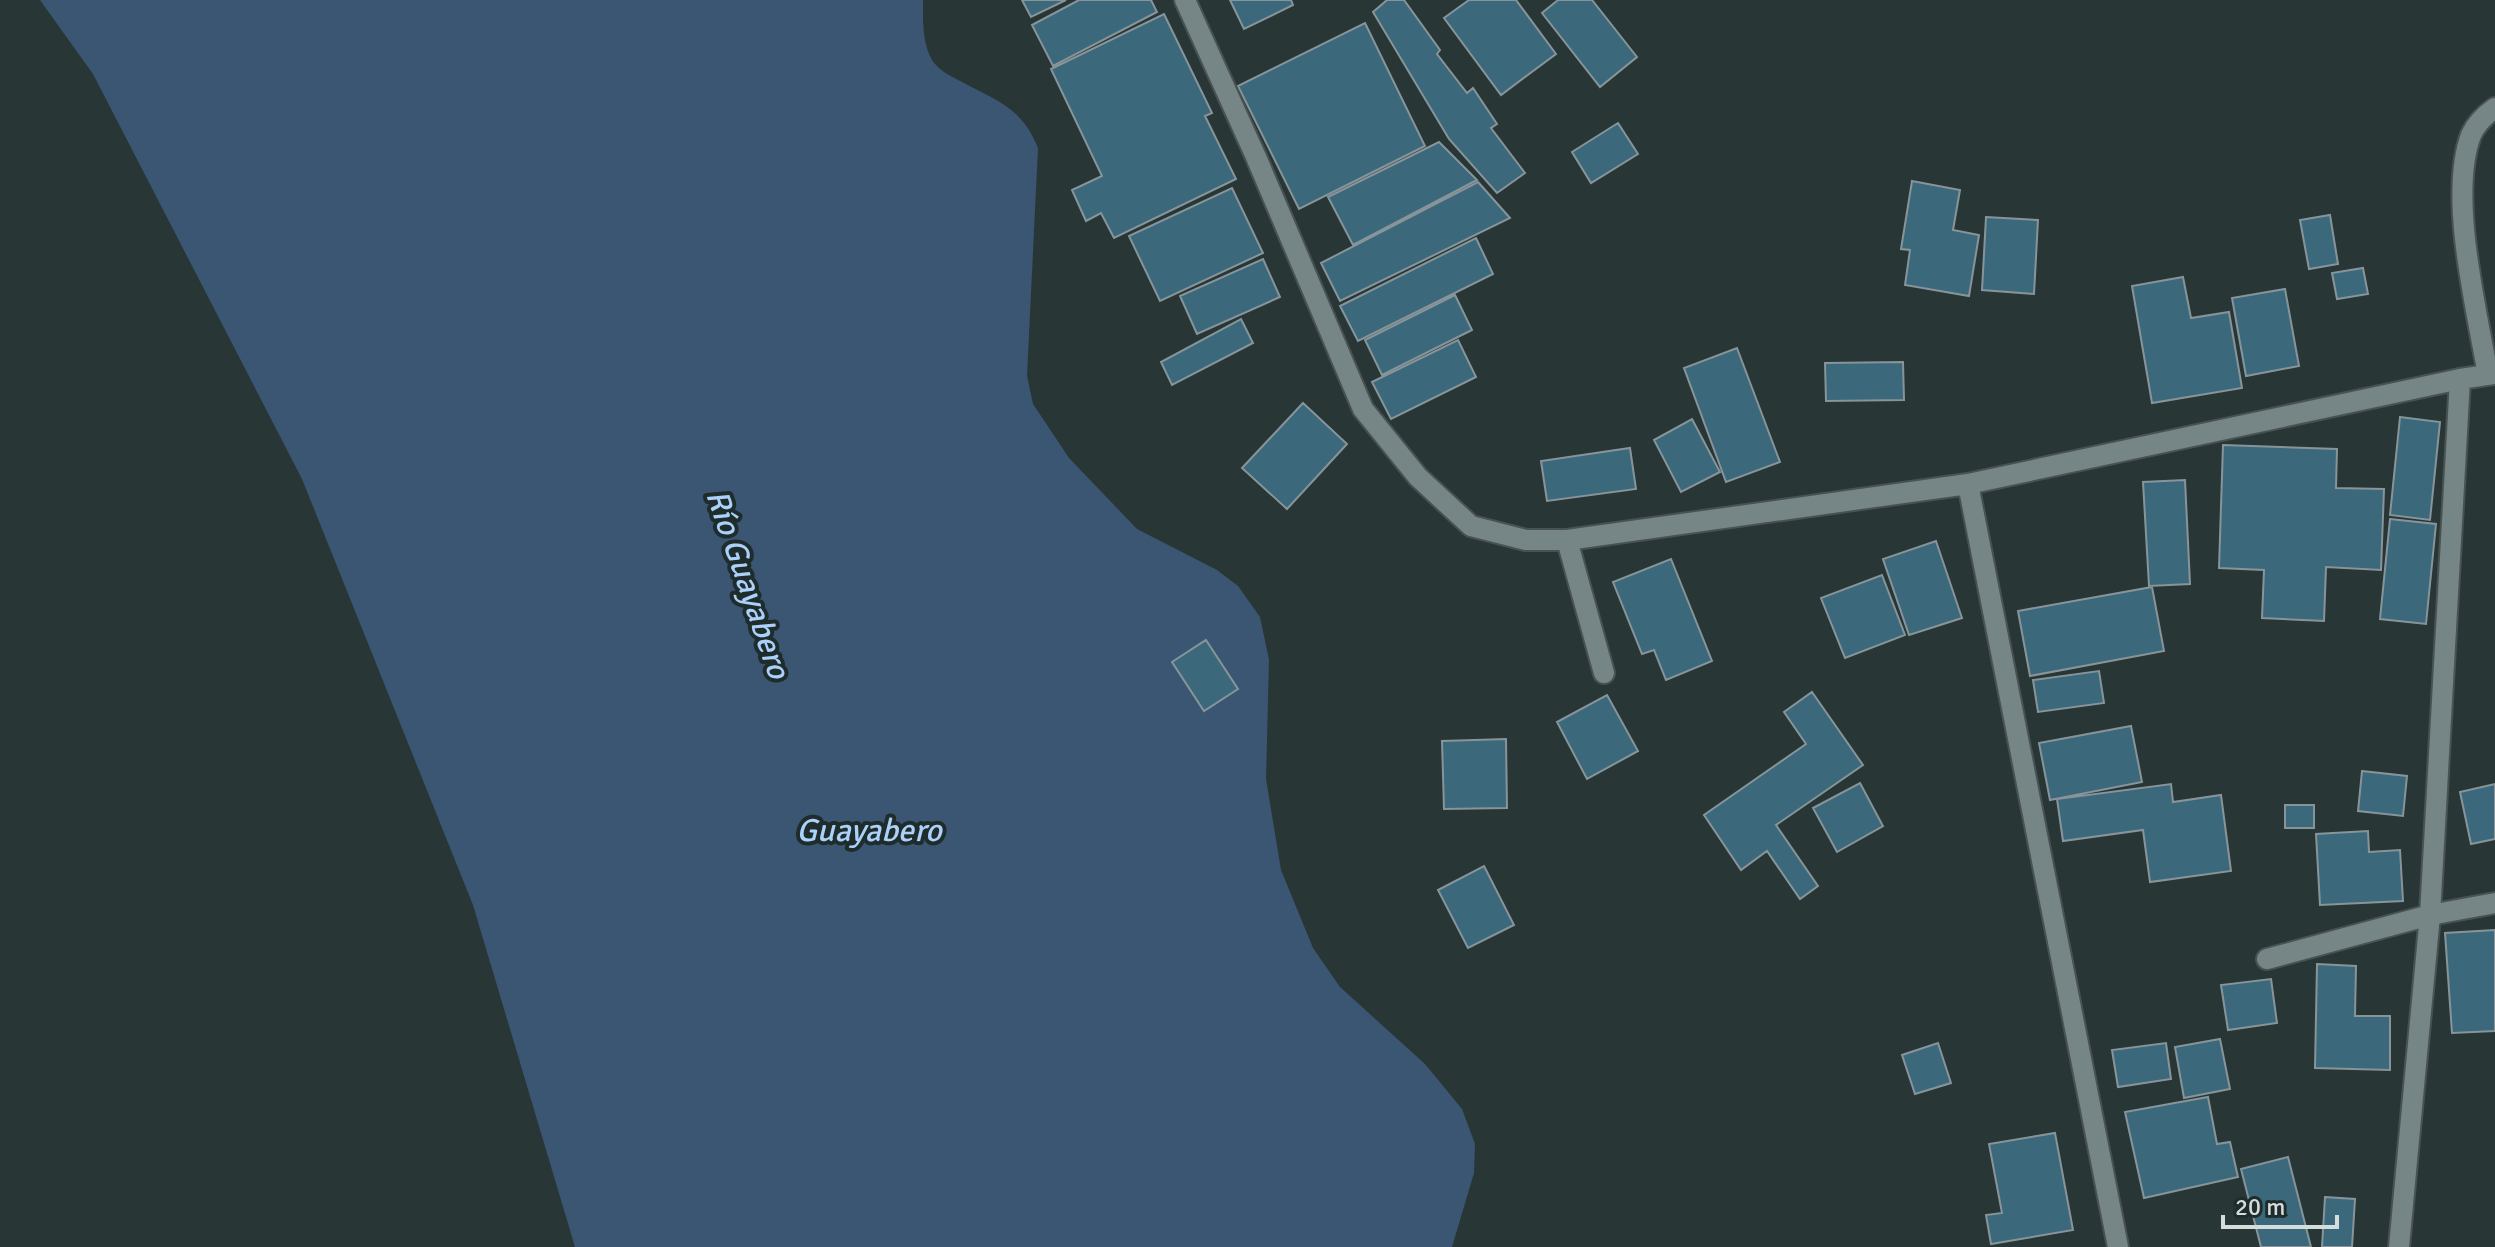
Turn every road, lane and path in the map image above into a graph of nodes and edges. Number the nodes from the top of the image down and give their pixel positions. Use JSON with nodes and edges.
{"nodes":[{"id":1,"x":1185,"y":0,"type":"edge"},
{"id":2,"x":2495,"y":108,"type":"edge"},
{"id":3,"x":2492,"y":375,"type":"edge"},
{"id":4,"x":2460,"y":379,"type":"junction"},
{"id":5,"x":1968,"y":484,"type":"junction"},
{"id":6,"x":1567,"y":540,"type":"junction"},
{"id":7,"x":1604,"y":673,"type":"dead end"},
{"id":8,"x":2495,"y":903,"type":"edge"},
{"id":9,"x":2430,"y":915,"type":"junction"},
{"id":10,"x":2267,"y":959,"type":"dead end"},
{"id":11,"x":2118,"y":1247,"type":"edge"},
{"id":12,"x":2399,"y":1247,"type":"edge"}],
"edges":[{"from":1,"to":6,"type":"street"},
{"from":2,"to":3,"type":"street"},
{"from":3,"to":4,"type":"street"},
{"from":4,"to":5,"type":"street"},
{"from":4,"to":9,"type":"street"},
{"from":5,"to":6,"type":"street"},
{"from":5,"to":11,"type":"street"},
{"from":6,"to":7,"type":"street"},
{"from":8,"to":9,"type":"street"},
{"from":9,"to":10,"type":"street"},
{"from":9,"to":12,"type":"street"}]}
